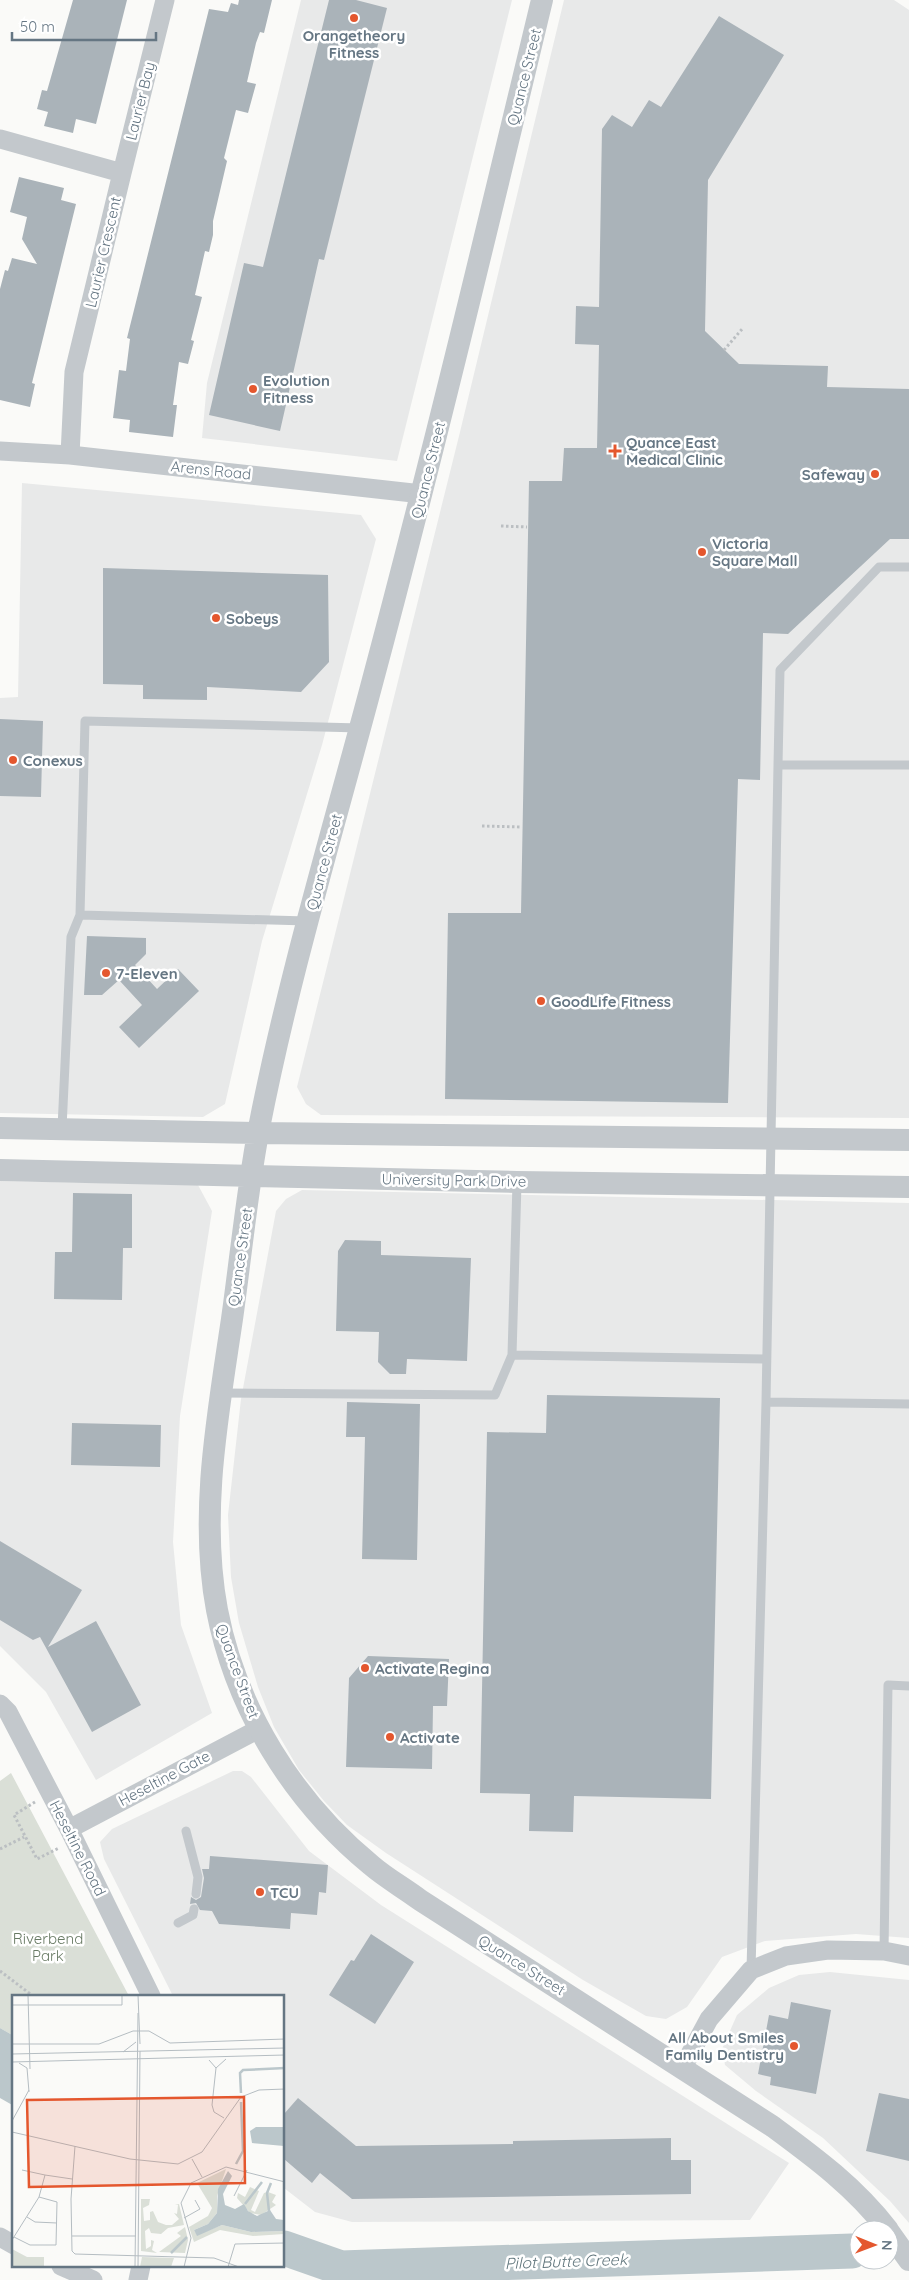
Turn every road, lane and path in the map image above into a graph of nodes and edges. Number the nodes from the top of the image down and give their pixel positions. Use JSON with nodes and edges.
{"nodes":[{"id":1,"x":165,"y":0,"type":"edge"},
{"id":2,"x":542,"y":0,"type":"edge"},
{"id":3,"x":0,"y":140,"type":"edge"},
{"id":4,"x":122,"y":174,"type":"junction"},
{"id":5,"x":743,"y":328,"type":"dead end"},
{"id":6,"x":724,"y":350,"type":"dead end"},
{"id":7,"x":0,"y":450,"type":"edge"},
{"id":8,"x":70,"y":455,"type":"junction"},
{"id":9,"x":422,"y":494,"type":"junction"},
{"id":10,"x":500,"y":526,"type":"dead end"},
{"id":11,"x":527,"y":527,"type":"dead end"},
{"id":12,"x":909,"y":567,"type":"edge"},
{"id":13,"x":360,"y":728,"type":"junction"},
{"id":14,"x":778,"y":765,"type":"junction"},
{"id":15,"x":909,"y":765,"type":"edge"},
{"id":16,"x":482,"y":826,"type":"dead end"},
{"id":17,"x":522,"y":827,"type":"dead end"},
{"id":18,"x":80,"y":915,"type":"junction"},
{"id":19,"x":308,"y":922,"type":"junction"},
{"id":20,"x":62,"y":1129,"type":"junction"},
{"id":21,"x":4,"y":1131,"type":"edge"},
{"id":22,"x":258,"y":1133,"type":"junction"},
{"id":23,"x":770,"y":1139,"type":"junction"},
{"id":24,"x":909,"y":1140,"type":"edge"},
{"id":25,"x":0,"y":1170,"type":"edge"},
{"id":26,"x":253,"y":1175,"type":"junction"},
{"id":27,"x":517,"y":1182,"type":"junction"},
{"id":28,"x":769,"y":1184,"type":"junction"},
{"id":29,"x":909,"y":1187,"type":"edge"},
{"id":30,"x":512,"y":1355,"type":"junction"},
{"id":31,"x":766,"y":1359,"type":"junction"},
{"id":32,"x":221,"y":1392,"type":"junction"},
{"id":33,"x":766,"y":1402,"type":"junction"},
{"id":34,"x":909,"y":1404,"type":"edge"},
{"id":35,"x":909,"y":1686,"type":"edge"},
{"id":36,"x":0,"y":1704,"type":"edge"},
{"id":37,"x":259,"y":1729,"type":"junction"},
{"id":38,"x":50,"y":1792,"type":"junction"},
{"id":39,"x":186,"y":1831,"type":"dead end"},
{"id":40,"x":72,"y":1834,"type":"junction"},
{"id":41,"x":24,"y":1837,"type":"junction"},
{"id":42,"x":0,"y":1849,"type":"edge"},
{"id":43,"x":196,"y":1894,"type":"dead end"},
{"id":44,"x":194,"y":1910,"type":"dead end"},
{"id":45,"x":178,"y":1923,"type":"dead end"},
{"id":46,"x":884,"y":1951,"type":"junction"},
{"id":47,"x":909,"y":1956,"type":"edge"},
{"id":48,"x":751,"y":1970,"type":"junction"},
{"id":49,"x":0,"y":1971,"type":"edge"},
{"id":50,"x":32,"y":1995,"type":"edge"},
{"id":51,"x":151,"y":1995,"type":"edge"},
{"id":52,"x":683,"y":2068,"type":"junction"},
{"id":53,"x":879,"y":2220,"type":"edge"},
{"id":54,"x":0,"y":2237,"type":"edge"},
{"id":55,"x":12,"y":2244,"type":"edge"},
{"id":56,"x":899,"y":2246,"type":"edge"},
{"id":57,"x":909,"y":2260,"type":"edge"},
{"id":58,"x":66,"y":2268,"type":"edge"},
{"id":59,"x":93,"y":2280,"type":"edge"}],
"edges":[{"from":1,"to":4,"type":"street","name":"Laurier Bay"},
{"from":2,"to":9,"type":"street","name":"Quance Street"},
{"from":3,"to":4,"type":"street"},
{"from":4,"to":8,"type":"street","name":"Laurier Crescent"},
{"from":5,"to":6,"type":"path"},
{"from":7,"to":8,"type":"street","name":"Arens Road"},
{"from":8,"to":9,"type":"street","name":"Arens Road"},
{"from":9,"to":13,"type":"street","name":"Quance Street"},
{"from":10,"to":11,"type":"path"},
{"from":12,"to":14,"type":"lane"},
{"from":13,"to":18,"type":"lane"},
{"from":13,"to":19,"type":"street","name":"Quance Street"},
{"from":14,"to":15,"type":"lane"},
{"from":14,"to":23,"type":"lane"},
{"from":16,"to":17,"type":"path"},
{"from":18,"to":19,"type":"lane"},
{"from":18,"to":20,"type":"lane"},
{"from":19,"to":22,"type":"street","name":"Quance Street"},
{"from":20,"to":21,"type":"street"},
{"from":20,"to":22,"type":"street"},
{"from":22,"to":23,"type":"street"},
{"from":22,"to":26,"type":"street","name":"Quance Street"},
{"from":23,"to":24,"type":"street"},
{"from":23,"to":28,"type":"lane"},
{"from":25,"to":26,"type":"street","name":"University Park Drive"},
{"from":26,"to":27,"type":"street","name":"University Park Drive"},
{"from":26,"to":32,"type":"street","name":"Quance Street"},
{"from":27,"to":28,"type":"street","name":"University Park Drive"},
{"from":27,"to":30,"type":"lane"},
{"from":28,"to":29,"type":"street","name":"University Park Drive"},
{"from":28,"to":31,"type":"lane"},
{"from":30,"to":31,"type":"lane"},
{"from":30,"to":32,"type":"lane"},
{"from":31,"to":33,"type":"lane"},
{"from":32,"to":37,"type":"street","name":"Quance Street"},
{"from":33,"to":34,"type":"lane"},
{"from":33,"to":48,"type":"lane"},
{"from":35,"to":46,"type":"lane"},
{"from":36,"to":38,"type":"street","name":"Heseltine Road"},
{"from":37,"to":40,"type":"street","name":"Heseltine Gate"},
{"from":37,"to":52,"type":"street","name":"Quance Street"},
{"from":38,"to":40,"type":"street","name":"Heseltine Road"},
{"from":38,"to":41,"type":"path"},
{"from":39,"to":43,"type":"lane"},
{"from":40,"to":41,"type":"path"},
{"from":40,"to":51,"type":"street","name":"Heseltine Road"},
{"from":41,"to":42,"type":"path"},
{"from":44,"to":45,"type":"lane"},
{"from":46,"to":47,"type":"street"},
{"from":46,"to":48,"type":"street"},
{"from":48,"to":52,"type":"street"},
{"from":49,"to":50,"type":"path"},
{"from":52,"to":53,"type":"street","name":"Quance Street"},
{"from":54,"to":55,"type":"street"},
{"from":56,"to":57,"type":"street","name":"Quance Street"},
{"from":58,"to":59,"type":"street"}]}
